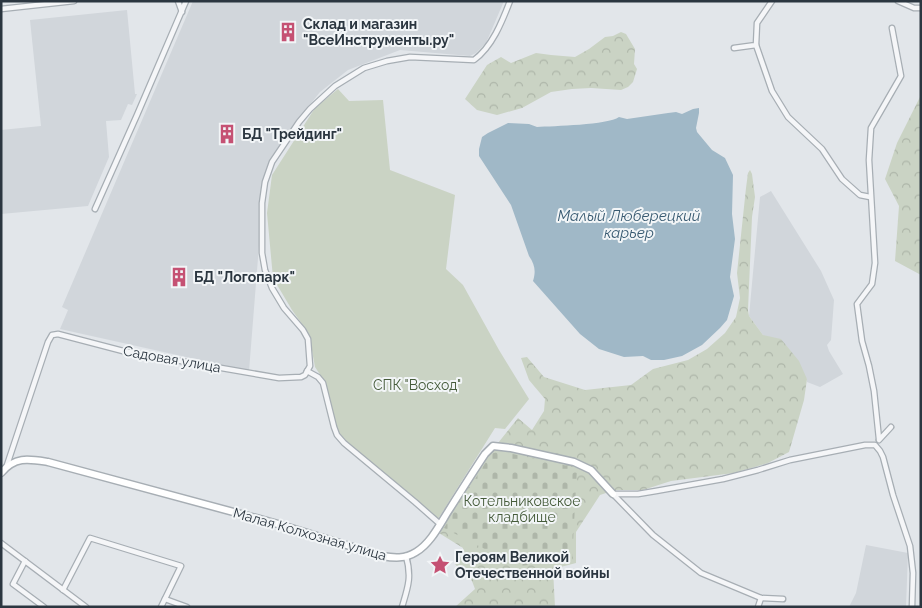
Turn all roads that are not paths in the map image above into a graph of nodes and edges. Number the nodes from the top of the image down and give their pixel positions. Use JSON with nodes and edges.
{"nodes":[{"id":1,"x":74,"y":1,"type":"edge"},
{"id":2,"x":178,"y":1,"type":"edge"},
{"id":3,"x":186,"y":1,"type":"edge"},
{"id":4,"x":510,"y":1,"type":"edge"},
{"id":5,"x":772,"y":1,"type":"edge"},
{"id":6,"x":898,"y":1,"type":"edge"},
{"id":7,"x":921,"y":8,"type":"edge"},
{"id":8,"x":1,"y":9,"type":"edge"},
{"id":9,"x":182,"y":12,"type":"junction"},
{"id":10,"x":892,"y":28,"type":"dead end"},
{"id":11,"x":756,"y":45,"type":"junction"},
{"id":12,"x":734,"y":48,"type":"dead end"},
{"id":13,"x":870,"y":197,"type":"junction"},
{"id":14,"x":95,"y":209,"type":"dead end"},
{"id":15,"x":307,"y":371,"type":"junction"},
{"id":16,"x":891,"y":427,"type":"dead end"},
{"id":17,"x":880,"y":439,"type":"junction"},
{"id":18,"x":875,"y":445,"type":"junction"},
{"id":19,"x":3,"y":470,"type":"edge"},
{"id":20,"x":614,"y":494,"type":"junction"},
{"id":21,"x":440,"y":524,"type":"junction"},
{"id":22,"x":1,"y":543,"type":"edge"},
{"id":23,"x":406,"y":556,"type":"junction"},
{"id":24,"x":25,"y":561,"type":"junction"},
{"id":25,"x":63,"y":590,"type":"junction"},
{"id":26,"x":761,"y":598,"type":"junction"},
{"id":27,"x":165,"y":599,"type":"junction"},
{"id":28,"x":783,"y":599,"type":"dead end"},
{"id":29,"x":44,"y":607,"type":"edge"},
{"id":30,"x":86,"y":607,"type":"edge"},
{"id":31,"x":161,"y":607,"type":"edge"},
{"id":32,"x":187,"y":607,"type":"edge"},
{"id":33,"x":402,"y":607,"type":"edge"},
{"id":34,"x":758,"y":607,"type":"edge"},
{"id":35,"x":912,"y":607,"type":"edge"}],
"edges":[{"from":1,"to":8,"type":"street"},
{"from":2,"to":9,"type":"street"},
{"from":3,"to":9,"type":"street"},
{"from":4,"to":15,"type":"street"},
{"from":5,"to":11,"type":"street"},
{"from":6,"to":7,"type":"street"},
{"from":9,"to":14,"type":"street"},
{"from":10,"to":13,"type":"street"},
{"from":11,"to":12,"type":"street"},
{"from":11,"to":13,"type":"street"},
{"from":13,"to":17,"type":"street"},
{"from":15,"to":19,"type":"street","name":"Садовая улица"},
{"from":15,"to":21,"type":"street"},
{"from":16,"to":17,"type":"street"},
{"from":17,"to":18,"type":"street"},
{"from":18,"to":20,"type":"street"},
{"from":18,"to":35,"type":"street"},
{"from":19,"to":23,"type":"street","name":"Малая Колхозная улица"},
{"from":20,"to":21,"type":"street","name":"Малая Колхозная улица"},
{"from":20,"to":26,"type":"street"},
{"from":21,"to":23,"type":"street","name":"Малая Колхозная улица"},
{"from":22,"to":24,"type":"street"},
{"from":23,"to":33,"type":"street"},
{"from":24,"to":25,"type":"street"},
{"from":24,"to":29,"type":"street"},
{"from":25,"to":27,"type":"street"},
{"from":25,"to":30,"type":"street"},
{"from":26,"to":28,"type":"street"},
{"from":26,"to":34,"type":"street"},
{"from":27,"to":31,"type":"street"},
{"from":27,"to":32,"type":"street"}]}
